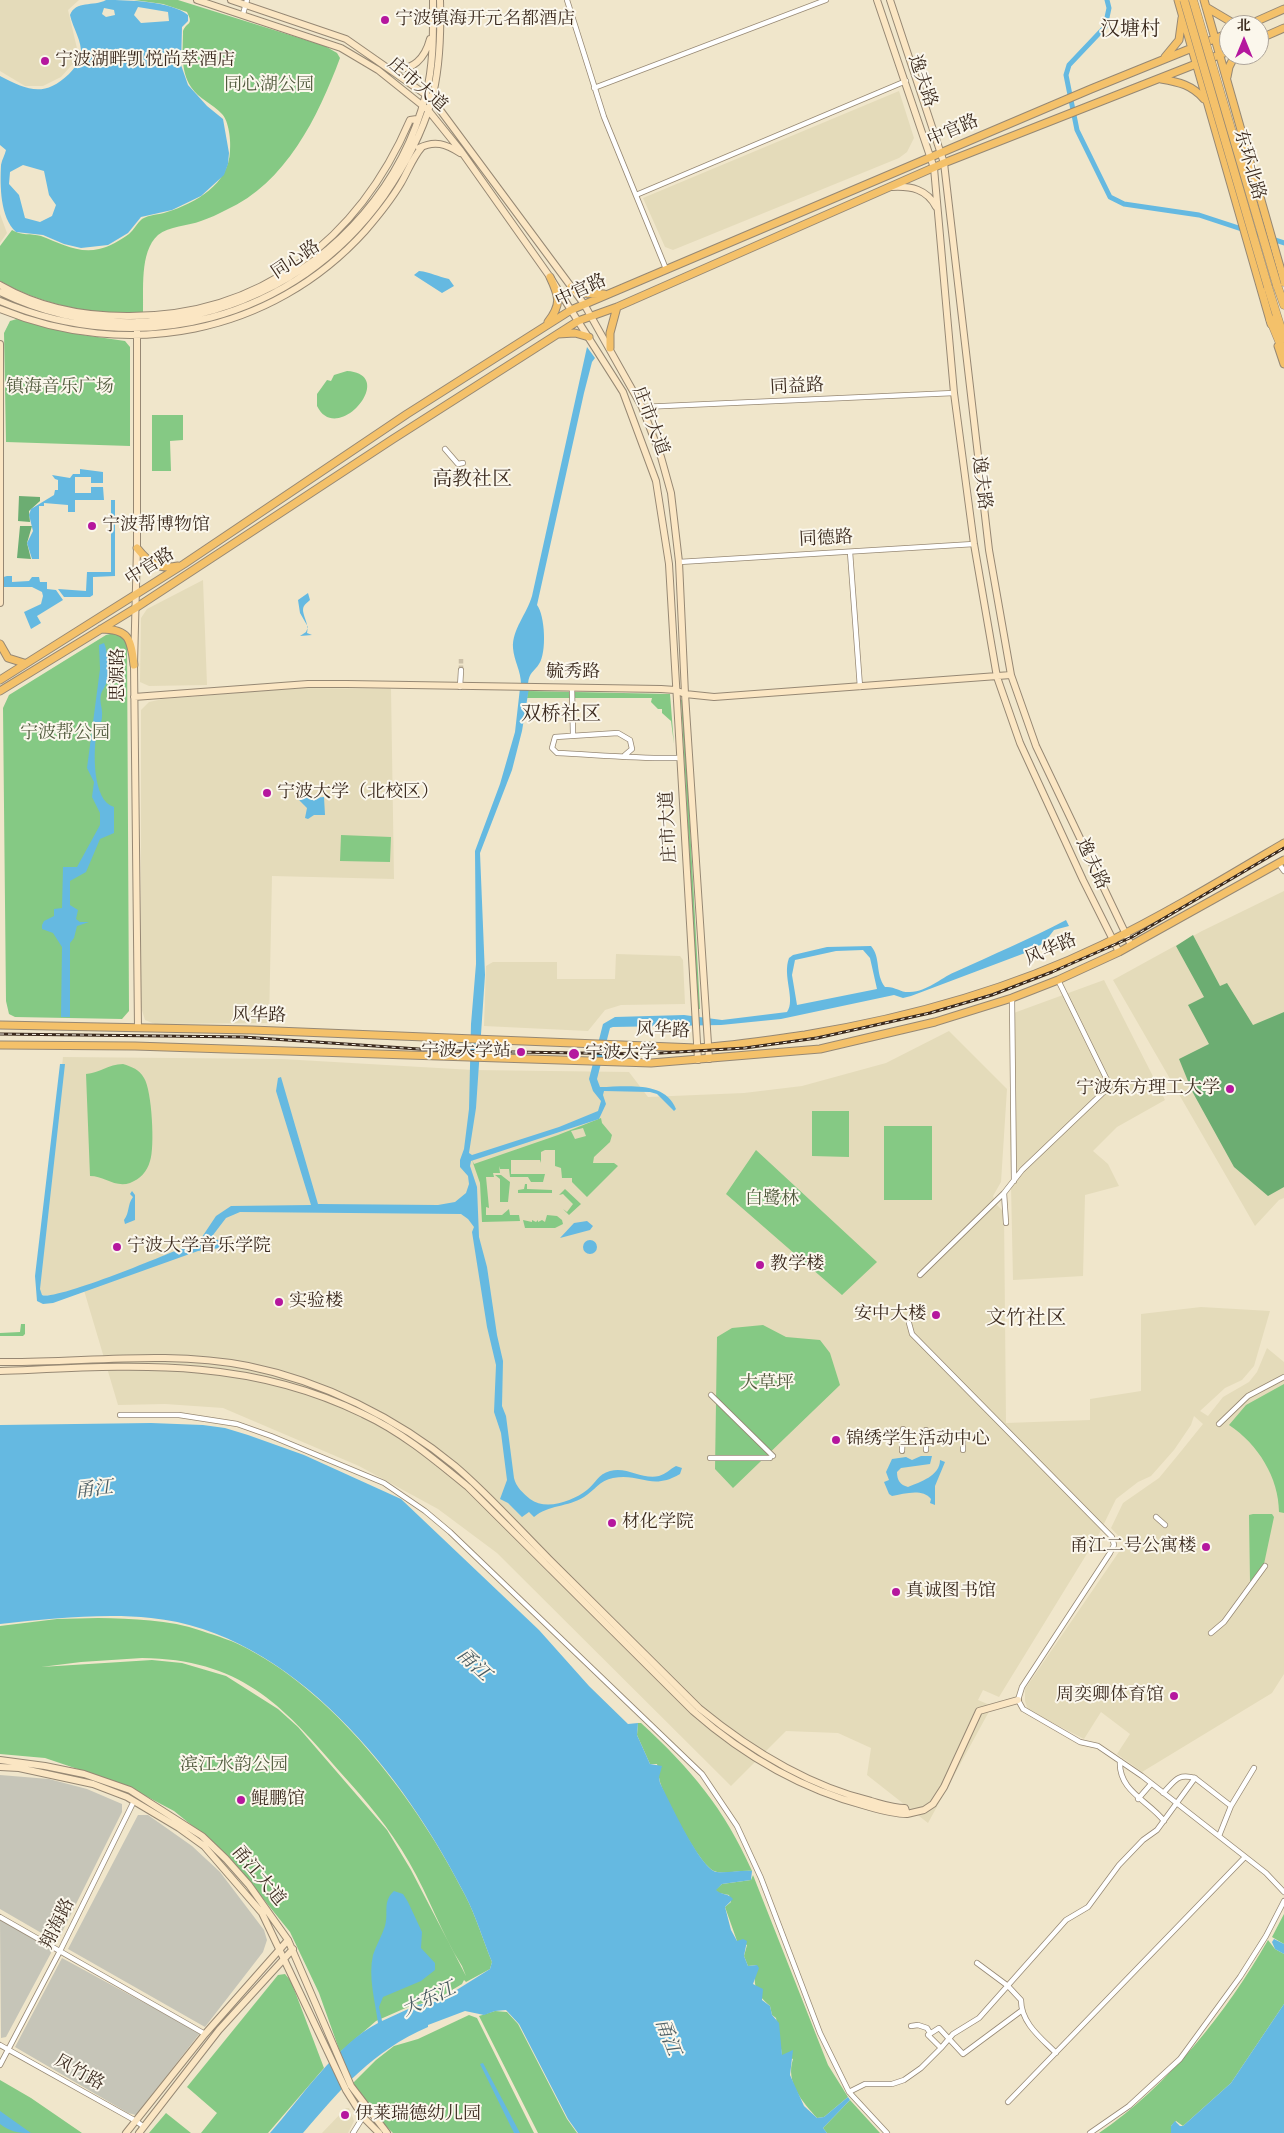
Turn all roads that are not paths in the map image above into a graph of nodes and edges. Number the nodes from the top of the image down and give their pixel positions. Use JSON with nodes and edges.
{"nodes":[{"id":1,"x":198,"y":0,"type":"edge"},
{"id":2,"x":230,"y":0,"type":"edge"},
{"id":3,"x":433,"y":0,"type":"edge"},
{"id":4,"x":440,"y":0,"type":"edge"},
{"id":5,"x":567,"y":0,"type":"edge"},
{"id":6,"x":826,"y":0,"type":"edge"},
{"id":7,"x":877,"y":0,"type":"edge"},
{"id":8,"x":890,"y":0,"type":"edge"},
{"id":9,"x":1178,"y":0,"type":"edge"},
{"id":10,"x":1184,"y":0,"type":"edge"},
{"id":11,"x":1193,"y":0,"type":"edge"},
{"id":12,"x":246,"y":2,"type":"edge"},
{"id":13,"x":1205,"y":4,"type":"edge"},
{"id":14,"x":1284,"y":9,"type":"edge"},
{"id":15,"x":1182,"y":13,"type":"junction"},
{"id":16,"x":243,"y":14,"type":"junction"},
{"id":17,"x":1222,"y":15,"type":"edge"},
{"id":18,"x":1269,"y":16,"type":"edge"},
{"id":19,"x":433,"y":28,"type":"junction"},
{"id":20,"x":1284,"y":28,"type":"edge"},
{"id":21,"x":1269,"y":35,"type":"edge"},
{"id":22,"x":1219,"y":37,"type":"edge"},
{"id":23,"x":1215,"y":39,"type":"junction"},
{"id":24,"x":1192,"y":48,"type":"junction"},
{"id":25,"x":1219,"y":52,"type":"edge"},
{"id":26,"x":1219,"y":55,"type":"edge"},
{"id":27,"x":1160,"y":61,"type":"junction"},
{"id":28,"x":1197,"y":64,"type":"junction"},
{"id":29,"x":1223,"y":65,"type":"edge"},
{"id":30,"x":1230,"y":65,"type":"edge"},
{"id":31,"x":387,"y":67,"type":"junction"},
{"id":32,"x":1161,"y":79,"type":"junction"},
{"id":33,"x":906,"y":81,"type":"junction"},
{"id":34,"x":1227,"y":82,"type":"junction"},
{"id":35,"x":594,"y":88,"type":"junction"},
{"id":36,"x":426,"y":94,"type":"junction"},
{"id":37,"x":432,"y":99,"type":"junction"},
{"id":38,"x":1206,"y":101,"type":"junction"},
{"id":39,"x":422,"y":104,"type":"junction"},
{"id":40,"x":428,"y":110,"type":"junction"},
{"id":41,"x":417,"y":119,"type":"junction"},
{"id":42,"x":422,"y":147,"type":"junction"},
{"id":43,"x":941,"y":153,"type":"junction"},
{"id":44,"x":465,"y":156,"type":"junction"},
{"id":45,"x":408,"y":157,"type":"junction"},
{"id":46,"x":931,"y":157,"type":"junction"},
{"id":47,"x":944,"y":163,"type":"junction"},
{"id":48,"x":934,"y":168,"type":"junction"},
{"id":49,"x":888,"y":188,"type":"junction"},
{"id":50,"x":636,"y":195,"type":"junction"},
{"id":51,"x":938,"y":210,"type":"junction"},
{"id":52,"x":666,"y":269,"type":"junction"},
{"id":53,"x":550,"y":277,"type":"junction"},
{"id":54,"x":1282,"y":281,"type":"edge"},
{"id":55,"x":0,"y":285,"type":"edge"},
{"id":56,"x":571,"y":287,"type":"junction"},
{"id":57,"x":607,"y":294,"type":"junction"},
{"id":58,"x":0,"y":296,"type":"edge"},
{"id":59,"x":584,"y":304,"type":"junction"},
{"id":60,"x":1284,"y":305,"type":"edge"},
{"id":61,"x":617,"y":307,"type":"junction"},
{"id":62,"x":0,"y":309,"type":"edge"},
{"id":63,"x":571,"y":310,"type":"junction"},
{"id":64,"x":593,"y":317,"type":"junction"},
{"id":65,"x":1270,"y":319,"type":"junction"},
{"id":66,"x":578,"y":321,"type":"junction"},
{"id":67,"x":546,"y":325,"type":"junction"},
{"id":68,"x":137,"y":329,"type":"junction"},
{"id":69,"x":556,"y":335,"type":"junction"},
{"id":70,"x":589,"y":337,"type":"junction"},
{"id":71,"x":1284,"y":338,"type":"edge"},
{"id":72,"x":0,"y":344,"type":"edge"},
{"id":73,"x":610,"y":348,"type":"junction"},
{"id":74,"x":1284,"y":353,"type":"edge"},
{"id":75,"x":1284,"y":364,"type":"edge"},
{"id":76,"x":954,"y":393,"type":"junction"},
{"id":77,"x":642,"y":407,"type":"junction"},
{"id":78,"x":1,"y":428,"type":"edge"},
{"id":79,"x":445,"y":449,"type":"dead end"},
{"id":80,"x":463,"y":463,"type":"dead end"},
{"id":81,"x":974,"y":544,"type":"junction"},
{"id":82,"x":137,"y":548,"type":"junction"},
{"id":83,"x":850,"y":552,"type":"junction"},
{"id":84,"x":679,"y":562,"type":"junction"},
{"id":85,"x":184,"y":564,"type":"junction"},
{"id":86,"x":136,"y":594,"type":"junction"},
{"id":87,"x":0,"y":602,"type":"edge"},
{"id":88,"x":134,"y":609,"type":"junction"},
{"id":89,"x":101,"y":630,"type":"junction"},
{"id":90,"x":0,"y":644,"type":"edge"},
{"id":91,"x":24,"y":663,"type":"junction"},
{"id":92,"x":134,"y":665,"type":"junction"},
{"id":93,"x":461,"y":670,"type":"tunnel mouth"},
{"id":94,"x":1011,"y":675,"type":"junction"},
{"id":95,"x":997,"y":676,"type":"junction"},
{"id":96,"x":0,"y":680,"type":"edge"},
{"id":97,"x":460,"y":686,"type":"junction"},
{"id":98,"x":860,"y":687,"type":"junction"},
{"id":99,"x":572,"y":688,"type":"junction"},
{"id":100,"x":675,"y":690,"type":"junction"},
{"id":101,"x":0,"y":691,"type":"edge"},
{"id":102,"x":685,"y":694,"type":"junction"},
{"id":103,"x":134,"y":697,"type":"junction"},
{"id":104,"x":573,"y":735,"type":"junction"},
{"id":105,"x":625,"y":755,"type":"junction"},
{"id":106,"x":680,"y":758,"type":"junction"},
{"id":107,"x":1284,"y":842,"type":"edge"},
{"id":108,"x":1281,"y":862,"type":"edge"},
{"id":109,"x":1284,"y":871,"type":"edge"},
{"id":110,"x":1125,"y":933,"type":"junction"},
{"id":111,"x":1113,"y":940,"type":"junction"},
{"id":112,"x":1131,"y":945,"type":"junction"},
{"id":113,"x":1119,"y":952,"type":"junction"},
{"id":114,"x":1058,"y":980,"type":"junction"},
{"id":115,"x":1012,"y":998,"type":"junction"},
{"id":116,"x":0,"y":1025,"type":"edge"},
{"id":117,"x":138,"y":1028,"type":"junction"},
{"id":118,"x":696,"y":1044,"type":"junction"},
{"id":119,"x":0,"y":1045,"type":"edge"},
{"id":120,"x":707,"y":1047,"type":"junction"},
{"id":121,"x":709,"y":1059,"type":"junction"},
{"id":122,"x":698,"y":1060,"type":"junction"},
{"id":123,"x":1014,"y":1181,"type":"junction"},
{"id":124,"x":1004,"y":1194,"type":"junction"},
{"id":125,"x":1006,"y":1223,"type":"dead end"},
{"id":126,"x":920,"y":1275,"type":"dead end"},
{"id":127,"x":908,"y":1323,"type":"dead end"},
{"id":128,"x":0,"y":1362,"type":"edge"},
{"id":129,"x":0,"y":1372,"type":"edge"},
{"id":130,"x":1284,"y":1377,"type":"edge"},
{"id":131,"x":711,"y":1395,"type":"dead end"},
{"id":132,"x":120,"y":1415,"type":"dead end"},
{"id":133,"x":1219,"y":1424,"type":"dead end"},
{"id":134,"x":902,"y":1429,"type":"dead end"},
{"id":135,"x":926,"y":1430,"type":"dead end"},
{"id":136,"x":963,"y":1430,"type":"dead end"},
{"id":137,"x":926,"y":1450,"type":"dead end"},
{"id":138,"x":963,"y":1450,"type":"dead end"},
{"id":139,"x":902,"y":1451,"type":"dead end"},
{"id":140,"x":710,"y":1458,"type":"dead end"},
{"id":141,"x":1156,"y":1517,"type":"dead end"},
{"id":142,"x":1164,"y":1525,"type":"dead end"},
{"id":143,"x":1265,"y":1566,"type":"dead end"},
{"id":144,"x":1211,"y":1633,"type":"dead end"},
{"id":145,"x":1018,"y":1700,"type":"junction"},
{"id":146,"x":0,"y":1760,"type":"edge"},
{"id":147,"x":1120,"y":1761,"type":"junction"},
{"id":148,"x":0,"y":1767,"type":"edge"},
{"id":149,"x":1254,"y":1768,"type":"dead end"},
{"id":150,"x":1195,"y":1778,"type":"junction"},
{"id":151,"x":1151,"y":1784,"type":"junction"},
{"id":152,"x":1163,"y":1792,"type":"junction"},
{"id":153,"x":136,"y":1798,"type":"junction"},
{"id":154,"x":1138,"y":1799,"type":"junction"},
{"id":155,"x":1178,"y":1804,"type":"junction"},
{"id":156,"x":1231,"y":1806,"type":"junction"},
{"id":157,"x":907,"y":1814,"type":"junction"},
{"id":158,"x":1164,"y":1821,"type":"junction"},
{"id":159,"x":1219,"y":1836,"type":"junction"},
{"id":160,"x":1245,"y":1857,"type":"junction"},
{"id":161,"x":1284,"y":1892,"type":"edge"},
{"id":162,"x":1284,"y":1901,"type":"edge"},
{"id":163,"x":0,"y":1917,"type":"edge"},
{"id":164,"x":288,"y":1940,"type":"junction"},
{"id":165,"x":293,"y":1949,"type":"junction"},
{"id":166,"x":280,"y":1950,"type":"junction"},
{"id":167,"x":60,"y":1951,"type":"junction"},
{"id":168,"x":285,"y":1958,"type":"junction"},
{"id":169,"x":977,"y":1963,"type":"dead end"},
{"id":170,"x":1008,"y":1986,"type":"junction"},
{"id":171,"x":1021,"y":2011,"type":"junction"},
{"id":172,"x":911,"y":2026,"type":"dead end"},
{"id":173,"x":206,"y":2034,"type":"junction"},
{"id":174,"x":930,"y":2034,"type":"junction"},
{"id":175,"x":949,"y":2040,"type":"junction"},
{"id":176,"x":0,"y":2045,"type":"edge"},
{"id":177,"x":941,"y":2048,"type":"junction"},
{"id":178,"x":9,"y":2050,"type":"junction"},
{"id":179,"x":331,"y":2053,"type":"junction"},
{"id":180,"x":1056,"y":2053,"type":"junction"},
{"id":181,"x":0,"y":2065,"type":"edge"},
{"id":182,"x":346,"y":2084,"type":"junction"},
{"id":183,"x":849,"y":2092,"type":"junction"},
{"id":184,"x":1008,"y":2102,"type":"dead end"},
{"id":185,"x":363,"y":2116,"type":"junction"},
{"id":186,"x":136,"y":2121,"type":"junction"},
{"id":187,"x":141,"y":2130,"type":"edge"},
{"id":188,"x":126,"y":2133,"type":"edge"},
{"id":189,"x":353,"y":2133,"type":"edge"},
{"id":190,"x":378,"y":2133,"type":"edge"},
{"id":191,"x":387,"y":2133,"type":"edge"},
{"id":192,"x":887,"y":2133,"type":"edge"},
{"id":193,"x":1090,"y":2133,"type":"edge"}],
"edges":[{"from":1,"to":16,"type":"street","name":"庄市大道"},
{"from":2,"to":12,"type":"street","name":"庄市大道"},
{"from":3,"to":19,"type":"street","name":"同心路"},
{"from":4,"to":37,"type":"street","name":"同心路"},
{"from":5,"to":35,"type":"street"},
{"from":6,"to":35,"type":"street"},
{"from":7,"to":33,"type":"street","name":"逸夫路"},
{"from":8,"to":43,"type":"street","name":"逸夫路"},
{"from":9,"to":15,"type":"main road"},
{"from":10,"to":71,"type":"highway","name":"东环北路","bridge":true},
{"from":11,"to":54,"type":"highway","name":"东环北路","bridge":true},
{"from":12,"to":16,"type":"street"},
{"from":12,"to":31,"type":"street","name":"庄市大道"},
{"from":13,"to":17,"type":"main road"},
{"from":13,"to":23,"type":"main road"},
{"from":14,"to":18,"type":"main road"},
{"from":15,"to":24,"type":"main road"},
{"from":15,"to":27,"type":"main road"},
{"from":16,"to":39,"type":"street","name":"庄市大道"},
{"from":19,"to":31,"type":"street"},
{"from":19,"to":36,"type":"street","name":"同心路"},
{"from":20,"to":21,"type":"main road"},
{"from":22,"to":23,"type":"main road","name":"中官路"},
{"from":23,"to":24,"type":"main road","name":"中官路"},
{"from":23,"to":25,"type":"main road"},
{"from":24,"to":27,"type":"main road","name":"中官路"},
{"from":24,"to":28,"type":"main road"},
{"from":26,"to":28,"type":"main road","name":"中官路"},
{"from":27,"to":43,"type":"main road","name":"中官路"},
{"from":28,"to":32,"type":"main road","name":"中官路"},
{"from":28,"to":38,"type":"main road"},
{"from":29,"to":34,"type":"main road"},
{"from":30,"to":34,"type":"main road"},
{"from":31,"to":36,"type":"street","name":"庄市大道"},
{"from":32,"to":38,"type":"main road"},
{"from":32,"to":47,"type":"main road","name":"中官路"},
{"from":33,"to":46,"type":"street","name":"逸夫路"},
{"from":33,"to":50,"type":"street"},
{"from":34,"to":54,"type":"main road"},
{"from":35,"to":50,"type":"street"},
{"from":36,"to":37,"type":"street","name":"庄市大道"},
{"from":36,"to":39,"type":"street","name":"同心路"},
{"from":37,"to":40,"type":"street","name":"同心路"},
{"from":37,"to":56,"type":"street","name":"庄市大道"},
{"from":38,"to":65,"type":"main road"},
{"from":39,"to":40,"type":"street","name":"庄市大道"},
{"from":39,"to":41,"type":"street","name":"同心路"},
{"from":40,"to":44,"type":"street","name":"庄市大道"},
{"from":40,"to":45,"type":"street","name":"同心路"},
{"from":41,"to":55,"type":"street"},
{"from":41,"to":68,"type":"street","name":"同心路"},
{"from":42,"to":44,"type":"street"},
{"from":42,"to":45,"type":"street"},
{"from":42,"to":68,"type":"street"},
{"from":43,"to":46,"type":"main road","name":"中官路"},
{"from":43,"to":47,"type":"street","name":"逸夫路"},
{"from":44,"to":53,"type":"street","name":"庄市大道"},
{"from":45,"to":68,"type":"street","name":"同心路"},
{"from":46,"to":48,"type":"street","name":"逸夫路"},
{"from":46,"to":52,"type":"main road","name":"中官路"},
{"from":47,"to":48,"type":"main road","name":"中官路"},
{"from":47,"to":94,"type":"street","name":"逸夫路"},
{"from":48,"to":49,"type":"main road","name":"中官路"},
{"from":48,"to":51,"type":"street","name":"逸夫路"},
{"from":49,"to":51,"type":"street"},
{"from":49,"to":61,"type":"main road","name":"中官路"},
{"from":50,"to":52,"type":"street"},
{"from":51,"to":76,"type":"street","name":"逸夫路"},
{"from":52,"to":57,"type":"main road","name":"中官路"},
{"from":53,"to":63,"type":"street","name":"庄市大道"},
{"from":53,"to":67,"type":"main road"},
{"from":54,"to":60,"type":"highway","name":"东环北路"},
{"from":56,"to":57,"type":"main road"},
{"from":56,"to":59,"type":"street","name":"庄市大道"},
{"from":57,"to":59,"type":"main road","name":"中官路"},
{"from":58,"to":68,"type":"street","name":"同心路"},
{"from":59,"to":63,"type":"main road","name":"中官路"},
{"from":59,"to":64,"type":"street","name":"庄市大道"},
{"from":61,"to":64,"type":"main road","name":"中官路"},
{"from":61,"to":73,"type":"main road"},
{"from":62,"to":68,"type":"street"},
{"from":63,"to":66,"type":"street","name":"庄市大道"},
{"from":63,"to":67,"type":"main road","name":"中官路"},
{"from":64,"to":66,"type":"main road","name":"中官路"},
{"from":64,"to":73,"type":"street","name":"庄市大道"},
{"from":65,"to":74,"type":"highway"},
{"from":65,"to":75,"type":"main road"},
{"from":66,"to":69,"type":"main road","name":"中官路"},
{"from":66,"to":70,"type":"street","name":"庄市大道"},
{"from":67,"to":85,"type":"main road","name":"中官路"},
{"from":68,"to":82,"type":"street","name":"思源路"},
{"from":69,"to":70,"type":"main road"},
{"from":69,"to":88,"type":"main road","name":"中官路"},
{"from":70,"to":100,"type":"street","name":"庄市大道"},
{"from":72,"to":78,"type":"street"},
{"from":73,"to":77,"type":"street","name":"庄市大道"},
{"from":76,"to":77,"type":"street","name":"同益路"},
{"from":76,"to":81,"type":"street","name":"逸夫路"},
{"from":77,"to":84,"type":"street","name":"庄市大道"},
{"from":78,"to":87,"type":"street"},
{"from":79,"to":80,"type":"street"},
{"from":81,"to":83,"type":"street","name":"同德路"},
{"from":81,"to":95,"type":"street","name":"逸夫路"},
{"from":82,"to":85,"type":"main road"},
{"from":82,"to":86,"type":"street","name":"思源路"},
{"from":83,"to":84,"type":"street","name":"同德路"},
{"from":83,"to":98,"type":"street"},
{"from":84,"to":102,"type":"street","name":"庄市大道"},
{"from":85,"to":86,"type":"main road","name":"中官路"},
{"from":86,"to":88,"type":"street","name":"思源路"},
{"from":86,"to":91,"type":"main road","name":"中官路"},
{"from":88,"to":89,"type":"main road","name":"中官路"},
{"from":88,"to":92,"type":"street","name":"思源路"},
{"from":89,"to":92,"type":"main road"},
{"from":89,"to":101,"type":"main road","name":"中官路"},
{"from":90,"to":91,"type":"main road"},
{"from":91,"to":96,"type":"main road","name":"中官路"},
{"from":92,"to":103,"type":"street","name":"思源路"},
{"from":93,"to":97,"type":"street"},
{"from":94,"to":95,"type":"street","name":"毓秀路"},
{"from":94,"to":110,"type":"street","name":"逸夫路"},
{"from":95,"to":98,"type":"street","name":"毓秀路"},
{"from":95,"to":111,"type":"street","name":"逸夫路"},
{"from":97,"to":99,"type":"street","name":"毓秀路"},
{"from":97,"to":103,"type":"street","name":"毓秀路"},
{"from":98,"to":102,"type":"street","name":"毓秀路"},
{"from":99,"to":100,"type":"street","name":"毓秀路"},
{"from":99,"to":104,"type":"street"},
{"from":100,"to":102,"type":"street","name":"毓秀路"},
{"from":100,"to":106,"type":"street","name":"庄市大道"},
{"from":102,"to":120,"type":"street","name":"庄市大道"},
{"from":103,"to":117,"type":"street","name":"思源路"},
{"from":104,"to":105,"type":"street"},
{"from":104,"to":105,"type":"street"},
{"from":105,"to":106,"type":"street"},
{"from":106,"to":118,"type":"street","name":"庄市大道"},
{"from":107,"to":110,"type":"main road","name":"风华路"},
{"from":108,"to":109,"type":"street"},
{"from":108,"to":112,"type":"main road","name":"风华路"},
{"from":110,"to":111,"type":"main road","name":"风华路"},
{"from":110,"to":112,"type":"street","name":"逸夫路"},
{"from":111,"to":113,"type":"street","name":"逸夫路"},
{"from":111,"to":120,"type":"main road","name":"风华路"},
{"from":112,"to":113,"type":"main road","name":"风华路"},
{"from":113,"to":114,"type":"main road","name":"风华路"},
{"from":114,"to":115,"type":"main road","name":"风华路"},
{"from":114,"to":123,"type":"street"},
{"from":115,"to":121,"type":"main road","name":"风华路"},
{"from":115,"to":123,"type":"street"},
{"from":116,"to":117,"type":"main road","name":"风华路"},
{"from":117,"to":118,"type":"main road","name":"风华路"},
{"from":118,"to":120,"type":"main road","name":"风华路"},
{"from":118,"to":122,"type":"street","name":"庄市大道"},
{"from":119,"to":122,"type":"main road","name":"风华路"},
{"from":120,"to":121,"type":"street","name":"庄市大道"},
{"from":121,"to":122,"type":"main road","name":"风华路"},
{"from":123,"to":124,"type":"street"},
{"from":124,"to":125,"type":"street"},
{"from":124,"to":126,"type":"street"},
{"from":127,"to":145,"type":"street"},
{"from":128,"to":157,"type":"street"},
{"from":129,"to":157,"type":"street"},
{"from":130,"to":133,"type":"street"},
{"from":131,"to":140,"type":"street"},
{"from":132,"to":183,"type":"street"},
{"from":134,"to":139,"type":"street"},
{"from":135,"to":137,"type":"street"},
{"from":136,"to":138,"type":"street"},
{"from":141,"to":142,"type":"street"},
{"from":143,"to":144,"type":"street"},
{"from":145,"to":147,"type":"street"},
{"from":145,"to":157,"type":"street"},
{"from":146,"to":153,"type":"street","name":"甬江大道"},
{"from":147,"to":151,"type":"street"},
{"from":147,"to":154,"type":"street"},
{"from":148,"to":153,"type":"street","name":"甬江大道"},
{"from":149,"to":156,"type":"street"},
{"from":150,"to":152,"type":"street"},
{"from":150,"to":155,"type":"street"},
{"from":150,"to":156,"type":"street"},
{"from":151,"to":152,"type":"street"},
{"from":151,"to":154,"type":"street"},
{"from":152,"to":155,"type":"street"},
{"from":153,"to":164,"type":"street","name":"甬江大道"},
{"from":153,"to":166,"type":"street","name":"甬江大道"},
{"from":153,"to":167,"type":"street","name":"翔海路"},
{"from":154,"to":158,"type":"street"},
{"from":155,"to":158,"type":"street"},
{"from":155,"to":159,"type":"street"},
{"from":156,"to":159,"type":"street"},
{"from":158,"to":170,"type":"street"},
{"from":159,"to":160,"type":"street"},
{"from":160,"to":161,"type":"street"},
{"from":160,"to":180,"type":"street"},
{"from":162,"to":193,"type":"street"},
{"from":163,"to":167,"type":"street"},
{"from":164,"to":165,"type":"street","name":"甬江大道"},
{"from":164,"to":166,"type":"street"},
{"from":165,"to":168,"type":"street"},
{"from":165,"to":179,"type":"street","name":"甬江大道"},
{"from":166,"to":168,"type":"street","name":"甬江大道"},
{"from":166,"to":173,"type":"street"},
{"from":167,"to":173,"type":"street"},
{"from":167,"to":178,"type":"street","name":"翔海路"},
{"from":168,"to":179,"type":"street","name":"甬江大道"},
{"from":168,"to":187,"type":"street"},
{"from":169,"to":170,"type":"street"},
{"from":170,"to":171,"type":"street"},
{"from":170,"to":175,"type":"street"},
{"from":171,"to":175,"type":"street"},
{"from":171,"to":180,"type":"street"},
{"from":172,"to":174,"type":"street"},
{"from":173,"to":186,"type":"street"},
{"from":174,"to":175,"type":"street"},
{"from":174,"to":177,"type":"street"},
{"from":175,"to":177,"type":"street"},
{"from":176,"to":178,"type":"street","name":"凤竹路"},
{"from":177,"to":183,"type":"street"},
{"from":178,"to":181,"type":"street","name":"翔海路"},
{"from":178,"to":186,"type":"street","name":"凤竹路"},
{"from":179,"to":182,"type":"street","name":"甬江大道"},
{"from":180,"to":184,"type":"street"},
{"from":182,"to":185,"type":"street","name":"甬江大道"},
{"from":182,"to":191,"type":"street","name":"甬江大道"},
{"from":183,"to":192,"type":"street"},
{"from":185,"to":189,"type":"street"},
{"from":185,"to":190,"type":"street","name":"甬江大道"},
{"from":186,"to":187,"type":"street","name":"凤竹路"},
{"from":186,"to":188,"type":"street"}]}
